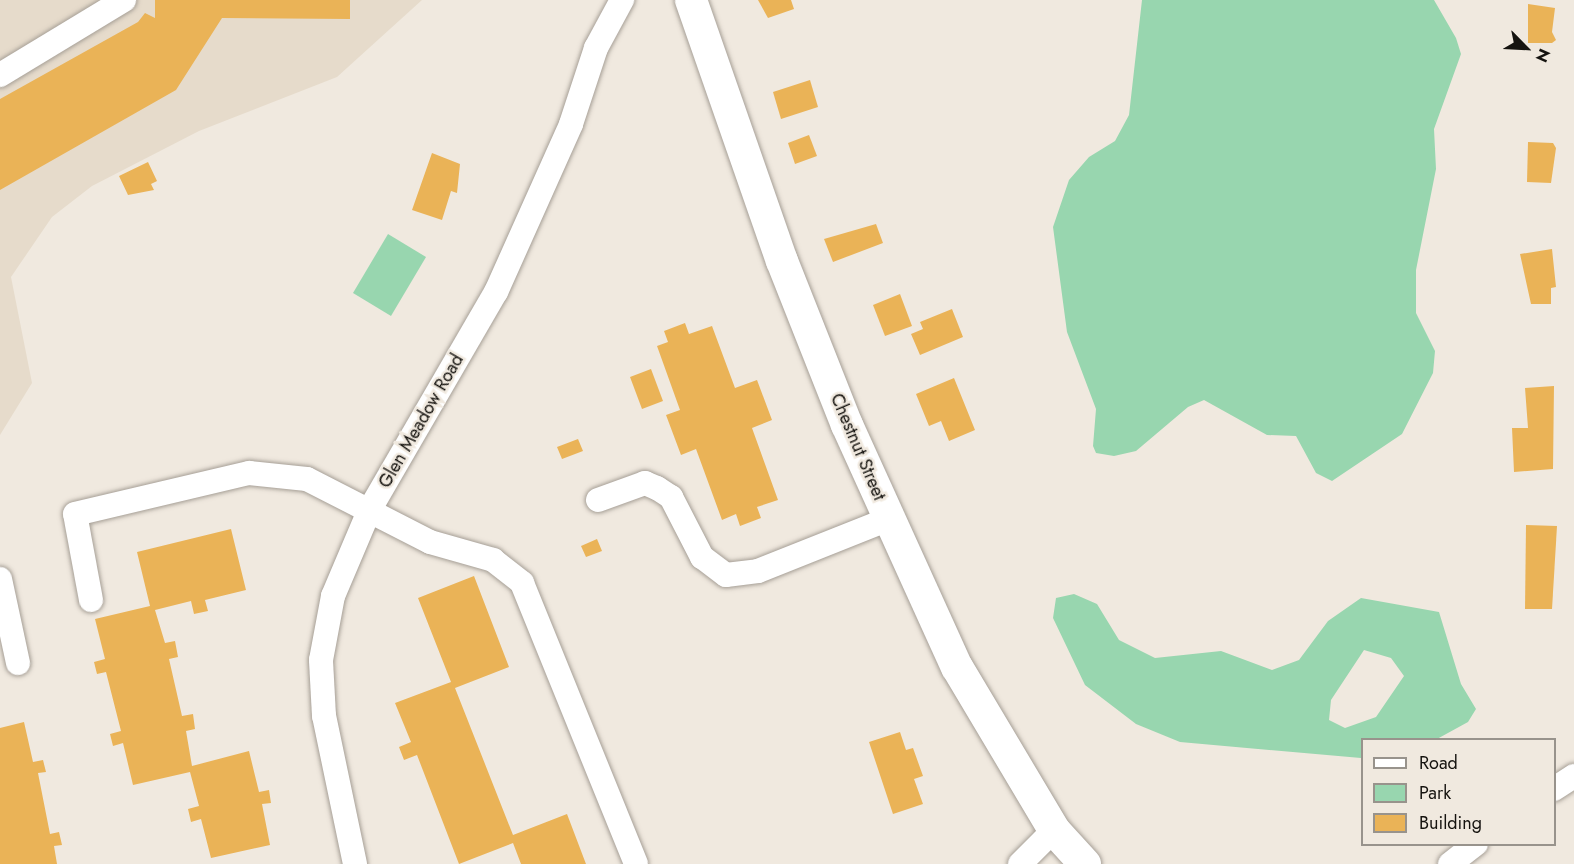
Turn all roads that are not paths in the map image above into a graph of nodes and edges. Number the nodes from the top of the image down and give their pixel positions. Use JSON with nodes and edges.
{"nodes":[{"id":1,"x":124,"y":0,"type":"edge"},
{"id":2,"x":622,"y":0,"type":"edge"},
{"id":3,"x":692,"y":0,"type":"edge"},
{"id":4,"x":0,"y":75,"type":"edge"},
{"id":5,"x":598,"y":500,"type":"dead end"},
{"id":6,"x":370,"y":509,"type":"junction"},
{"id":7,"x":889,"y":519,"type":"junction"},
{"id":8,"x":0,"y":579,"type":"edge"},
{"id":9,"x":91,"y":600,"type":"dead end"},
{"id":10,"x":18,"y":663,"type":"dead end"},
{"id":11,"x":1574,"y":776,"type":"edge"},
{"id":12,"x":1556,"y":788,"type":"edge"},
{"id":13,"x":1054,"y":830,"type":"junction"},
{"id":14,"x":1473,"y":846,"type":"edge"},
{"id":15,"x":356,"y":864,"type":"edge"},
{"id":16,"x":636,"y":864,"type":"edge"},
{"id":17,"x":1020,"y":864,"type":"edge"},
{"id":18,"x":1085,"y":864,"type":"edge"},
{"id":19,"x":1450,"y":864,"type":"edge"}],
"edges":[{"from":1,"to":4,"type":"street"},
{"from":2,"to":6,"type":"street","name":"Glen Meadow Road"},
{"from":3,"to":7,"type":"main road","name":"Chestnut Street"},
{"from":5,"to":7,"type":"street"},
{"from":6,"to":9,"type":"street"},
{"from":6,"to":15,"type":"street","name":"Glen Meadow Road"},
{"from":6,"to":16,"type":"street"},
{"from":7,"to":13,"type":"main road","name":"Chestnut Street"},
{"from":8,"to":10,"type":"street"},
{"from":11,"to":12,"type":"street"},
{"from":13,"to":17,"type":"street"},
{"from":13,"to":18,"type":"main road","name":"Chestnut Street"},
{"from":14,"to":19,"type":"street"}]}
